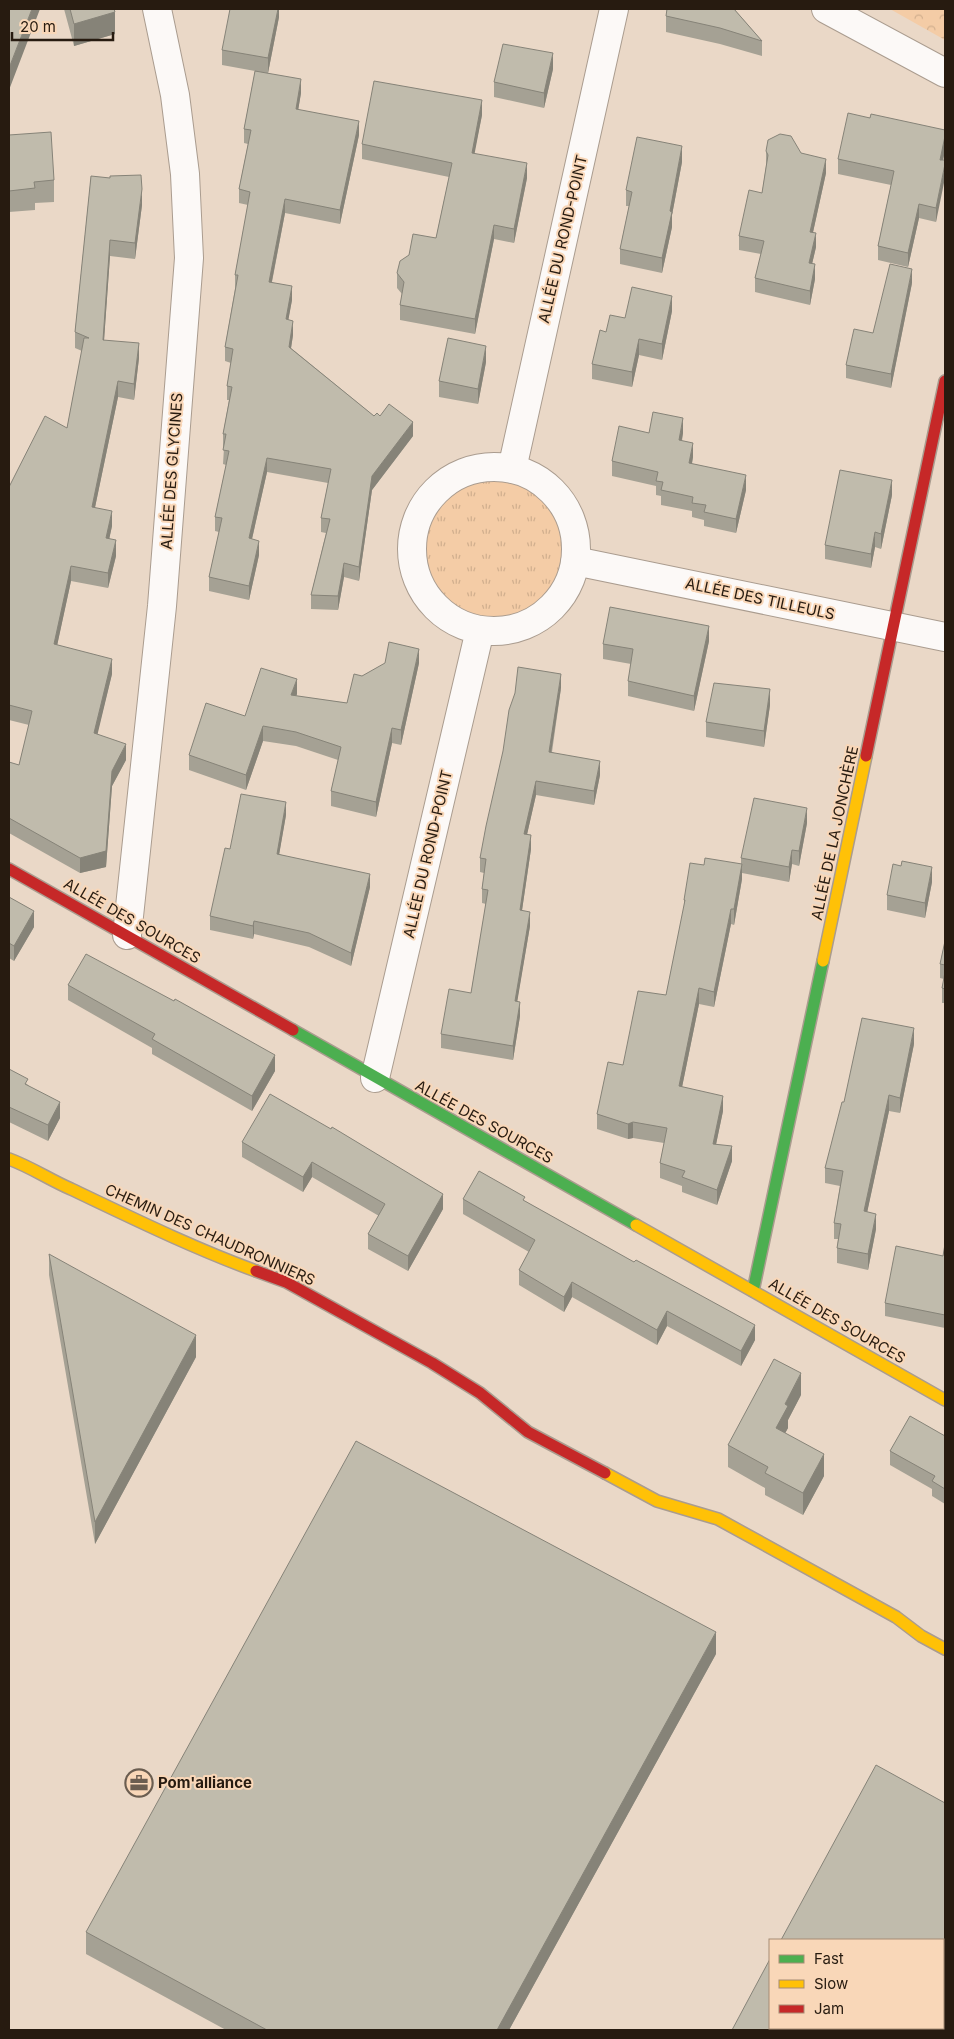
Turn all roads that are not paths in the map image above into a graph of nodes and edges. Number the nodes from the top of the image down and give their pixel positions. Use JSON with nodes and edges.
{"nodes":[{"id":1,"x":157,"y":9,"type":"edge"},
{"id":2,"x":614,"y":9,"type":"edge"},
{"id":3,"x":826,"y":9,"type":"edge"},
{"id":4,"x":945,"y":73,"type":"edge"},
{"id":5,"x":945,"y":381,"type":"edge"},
{"id":6,"x":512,"y":469,"type":"junction"},
{"id":7,"x":575,"y":562,"type":"junction"},
{"id":8,"x":893,"y":627,"type":"junction"},
{"id":9,"x":480,"y":630,"type":"junction"},
{"id":10,"x":945,"y":637,"type":"edge"},
{"id":11,"x":9,"y":869,"type":"edge"},
{"id":12,"x":127,"y":934,"type":"junction"},
{"id":13,"x":375,"y":1078,"type":"junction"},
{"id":14,"x":9,"y":1159,"type":"edge"},
{"id":15,"x":753,"y":1291,"type":"junction"},
{"id":16,"x":945,"y":1400,"type":"edge"},
{"id":17,"x":945,"y":1649,"type":"edge"}],
"edges":[{"from":1,"to":12,"type":"street","name":"ALLÉE DES GLYCINES"},
{"from":2,"to":6,"type":"street","name":"ALLÉE DU ROND-POINT"},
{"from":3,"to":4,"type":"street"},
{"from":5,"to":8,"type":"street","name":"ALLÉE DE LA JONCHÈRE"},
{"from":6,"to":7,"type":"street"},
{"from":6,"to":9,"type":"street"},
{"from":7,"to":8,"type":"street","name":"ALLÉE DES TILLEULS"},
{"from":7,"to":9,"type":"street"},
{"from":8,"to":10,"type":"street","name":"ALLÉE DES TILLEULS"},
{"from":8,"to":15,"type":"street","name":"ALLÉE DE LA JONCHÈRE"},
{"from":9,"to":13,"type":"street","name":"ALLÉE DU ROND-POINT"},
{"from":11,"to":12,"type":"street","name":"ALLÉE DES SOURCES"},
{"from":12,"to":13,"type":"street","name":"ALLÉE DES SOURCES"},
{"from":13,"to":15,"type":"street","name":"ALLÉE DES SOURCES"},
{"from":14,"to":17,"type":"street","name":"CHEMIN DES CHAUDRONNIERS"},
{"from":15,"to":16,"type":"street","name":"ALLÉE DES SOURCES"}]}
